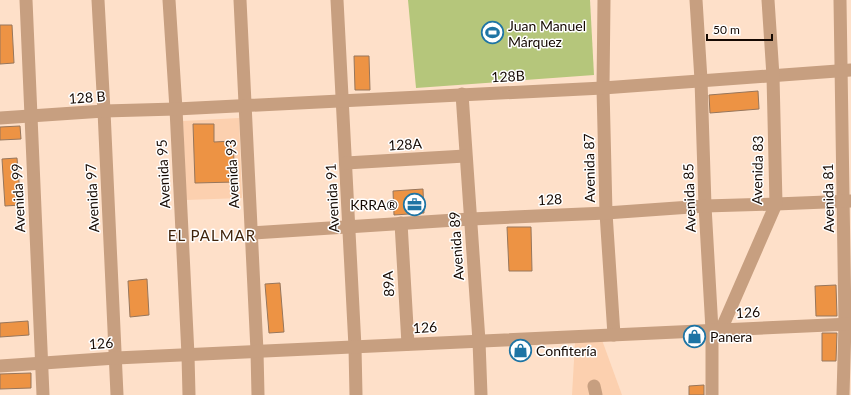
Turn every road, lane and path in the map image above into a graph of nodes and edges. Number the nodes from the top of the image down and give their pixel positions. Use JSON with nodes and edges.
{"nodes":[{"id":1,"x":26,"y":0,"type":"edge"},
{"id":2,"x":98,"y":0,"type":"edge"},
{"id":3,"x":169,"y":0,"type":"edge"},
{"id":4,"x":240,"y":0,"type":"edge"},
{"id":5,"x":337,"y":0,"type":"edge"},
{"id":6,"x":604,"y":0,"type":"edge"},
{"id":7,"x":696,"y":0,"type":"edge"},
{"id":8,"x":768,"y":0,"type":"edge"},
{"id":9,"x":840,"y":0,"type":"edge"},
{"id":10,"x":846,"y":70,"type":"edge"},
{"id":11,"x":773,"y":76,"type":"junction"},
{"id":12,"x":701,"y":80,"type":"junction"},
{"id":13,"x":603,"y":88,"type":"junction"},
{"id":14,"x":462,"y":94,"type":"junction"},
{"id":15,"x":343,"y":100,"type":"junction"},
{"id":16,"x":245,"y":106,"type":"junction"},
{"id":17,"x":176,"y":109,"type":"junction"},
{"id":18,"x":104,"y":111,"type":"junction"},
{"id":19,"x":31,"y":117,"type":"junction"},
{"id":20,"x":0,"y":118,"type":"edge"},
{"id":21,"x":466,"y":156,"type":"junction"},
{"id":22,"x":346,"y":163,"type":"junction"},
{"id":23,"x":847,"y":201,"type":"edge"},
{"id":24,"x":776,"y":204,"type":"junction"},
{"id":25,"x":705,"y":206,"type":"junction"},
{"id":26,"x":606,"y":212,"type":"junction"},
{"id":27,"x":471,"y":219,"type":"junction"},
{"id":28,"x":401,"y":223,"type":"junction"},
{"id":29,"x":349,"y":226,"type":"junction"},
{"id":30,"x":252,"y":233,"type":"junction"},
{"id":31,"x":848,"y":324,"type":"edge"},
{"id":32,"x":717,"y":330,"type":"junction"},
{"id":33,"x":614,"y":335,"type":"junction"},
{"id":34,"x":479,"y":341,"type":"junction"},
{"id":35,"x":408,"y":344,"type":"junction"},
{"id":36,"x":355,"y":347,"type":"junction"},
{"id":37,"x":257,"y":351,"type":"junction"},
{"id":38,"x":188,"y":355,"type":"junction"},
{"id":39,"x":116,"y":358,"type":"junction"},
{"id":40,"x":42,"y":363,"type":"junction"},
{"id":41,"x":0,"y":366,"type":"edge"},
{"id":42,"x":43,"y":395,"type":"edge"},
{"id":43,"x":117,"y":395,"type":"edge"},
{"id":44,"x":189,"y":395,"type":"edge"},
{"id":45,"x":258,"y":395,"type":"edge"},
{"id":46,"x":356,"y":395,"type":"edge"},
{"id":47,"x":481,"y":395,"type":"edge"},
{"id":48,"x":712,"y":395,"type":"edge"},
{"id":49,"x":843,"y":395,"type":"edge"}],
"edges":[{"from":1,"to":19,"type":"street","name":"Avenida 99"},
{"from":2,"to":18,"type":"street","name":"Avenida 97"},
{"from":3,"to":17,"type":"street","name":"Avenida 95"},
{"from":4,"to":16,"type":"street","name":"Avenida 93"},
{"from":5,"to":15,"type":"street","name":"Avenida 91"},
{"from":6,"to":13,"type":"street","name":"Avenida 87"},
{"from":7,"to":12,"type":"street","name":"Avenida 85"},
{"from":8,"to":11,"type":"street","name":"Avenida 83"},
{"from":9,"to":10,"type":"street","name":"Avenida 81"},
{"from":10,"to":11,"type":"street","name":"128B"},
{"from":10,"to":23,"type":"street","name":"Avenida 81"},
{"from":11,"to":12,"type":"street","name":"128B"},
{"from":11,"to":24,"type":"street","name":"Avenida 83"},
{"from":12,"to":13,"type":"street","name":"128B"},
{"from":12,"to":25,"type":"street","name":"Avenida 85"},
{"from":13,"to":14,"type":"street","name":"128B"},
{"from":13,"to":26,"type":"street","name":"Avenida 87"},
{"from":14,"to":15,"type":"street","name":"128B"},
{"from":14,"to":21,"type":"street","name":"Avenida 89"},
{"from":15,"to":16,"type":"street","name":"128B"},
{"from":15,"to":22,"type":"street","name":"Avenida 91"},
{"from":16,"to":17,"type":"street","name":"128B"},
{"from":16,"to":30,"type":"street","name":"Avenida 93"},
{"from":17,"to":18,"type":"street","name":"128 B"},
{"from":17,"to":38,"type":"street","name":"Avenida 95"},
{"from":18,"to":19,"type":"street","name":"128 B"},
{"from":18,"to":39,"type":"street","name":"Avenida 97"},
{"from":19,"to":20,"type":"street","name":"128 B"},
{"from":19,"to":40,"type":"street","name":"Avenida 99"},
{"from":21,"to":22,"type":"street","name":"128A"},
{"from":21,"to":27,"type":"street","name":"Avenida 89"},
{"from":22,"to":29,"type":"street","name":"Avenida 91"},
{"from":23,"to":24,"type":"street","name":"128"},
{"from":23,"to":31,"type":"street","name":"Avenida 81"},
{"from":24,"to":25,"type":"street","name":"128"},
{"from":24,"to":32,"type":"street","name":"Avenida 83"},
{"from":25,"to":26,"type":"street","name":"128"},
{"from":25,"to":32,"type":"street","name":"Avenida 85"},
{"from":26,"to":27,"type":"street","name":"128"},
{"from":26,"to":33,"type":"street","name":"Avenida 87"},
{"from":27,"to":28,"type":"street","name":"128"},
{"from":27,"to":34,"type":"street","name":"Avenida 89"},
{"from":28,"to":29,"type":"street","name":"128"},
{"from":28,"to":35,"type":"street","name":"89A"},
{"from":29,"to":30,"type":"street","name":"128"},
{"from":29,"to":36,"type":"street","name":"Avenida 91"},
{"from":30,"to":37,"type":"street","name":"Avenida 93"},
{"from":31,"to":32,"type":"street","name":"126"},
{"from":31,"to":49,"type":"street","name":"Avenida 81"},
{"from":32,"to":33,"type":"street","name":"126"},
{"from":32,"to":48,"type":"street","name":"Avenida 85"},
{"from":33,"to":34,"type":"street","name":"126"},
{"from":34,"to":35,"type":"street","name":"126"},
{"from":34,"to":47,"type":"street","name":"Avenida 89"},
{"from":35,"to":36,"type":"street","name":"126"},
{"from":36,"to":37,"type":"street","name":"126"},
{"from":36,"to":46,"type":"street","name":"Avenida 91"},
{"from":37,"to":38,"type":"street","name":"126"},
{"from":37,"to":45,"type":"street","name":"Avenida 93"},
{"from":38,"to":39,"type":"street","name":"126"},
{"from":38,"to":44,"type":"street","name":"Avenida 95"},
{"from":39,"to":40,"type":"street","name":"126"},
{"from":39,"to":43,"type":"street","name":"Avenida 97"},
{"from":40,"to":41,"type":"street","name":"126"},
{"from":40,"to":42,"type":"street","name":"Avenida 99"}]}
